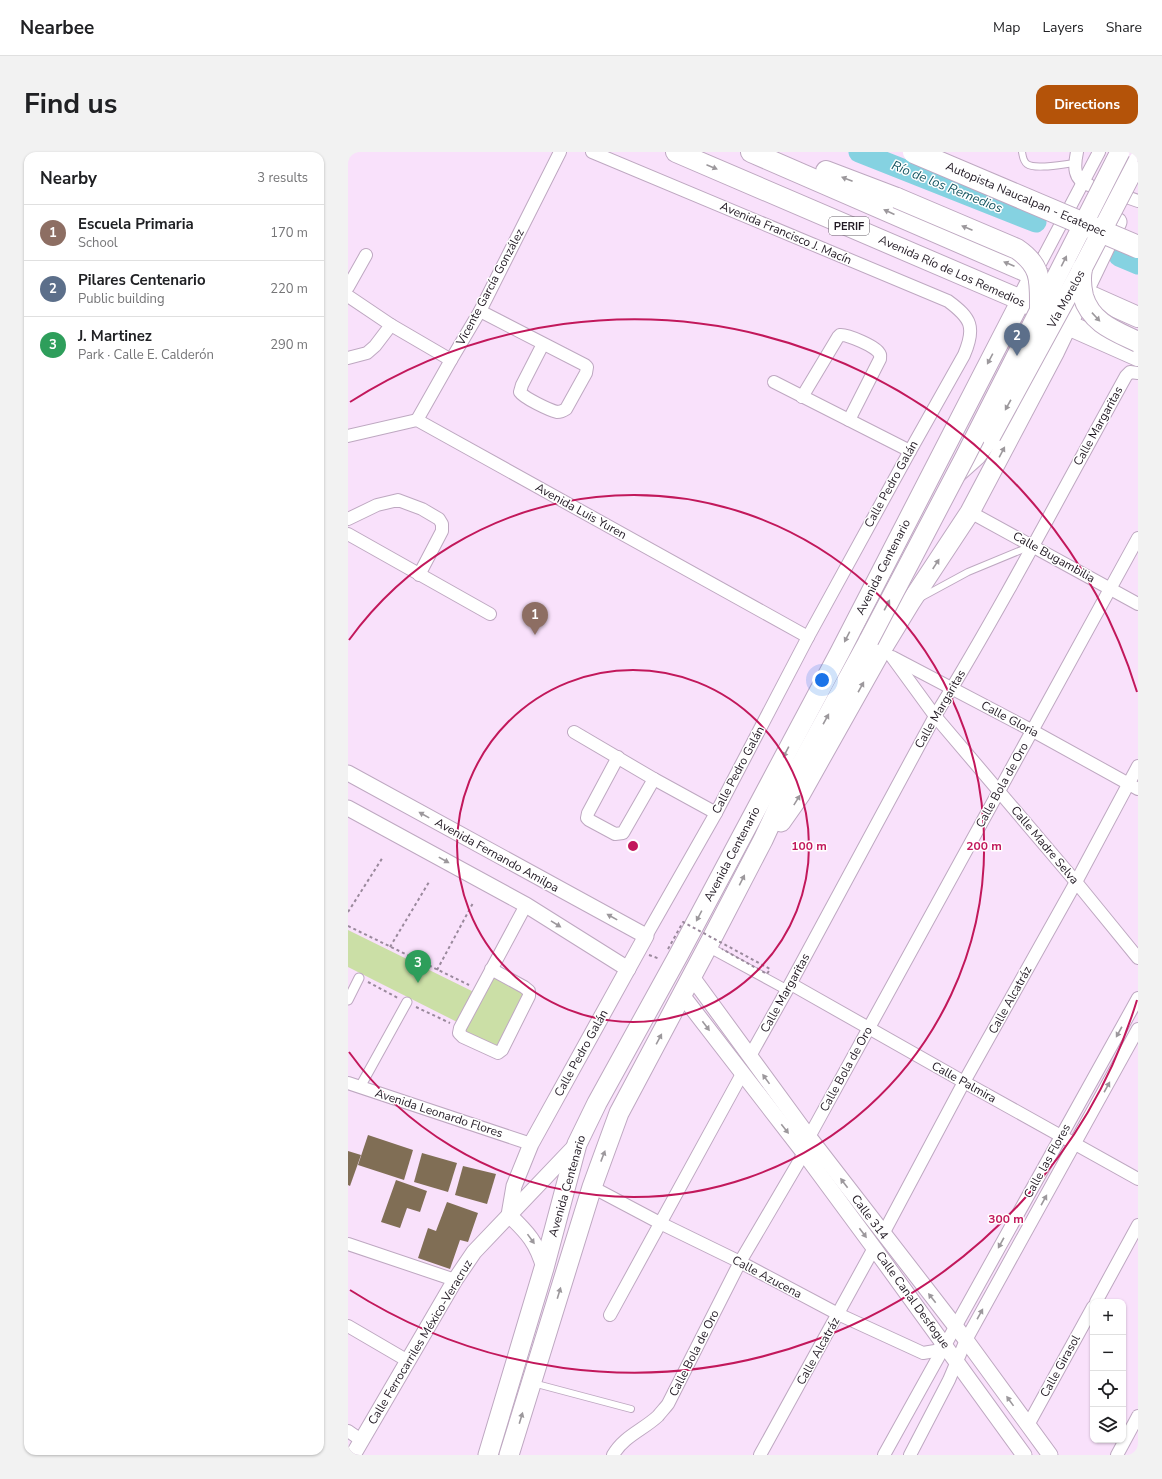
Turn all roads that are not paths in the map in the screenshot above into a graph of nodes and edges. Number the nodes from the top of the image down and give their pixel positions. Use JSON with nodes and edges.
{"nodes":[{"id":1,"x":560,"y":152,"type":"edge"},
{"id":2,"x":592,"y":152,"type":"edge"},
{"id":3,"x":676,"y":152,"type":"edge"},
{"id":4,"x":751,"y":152,"type":"edge"},
{"id":5,"x":775,"y":152,"type":"edge"},
{"id":6,"x":914,"y":152,"type":"edge"},
{"id":7,"x":950,"y":152,"type":"edge"},
{"id":8,"x":1022,"y":152,"type":"edge"},
{"id":9,"x":1099,"y":152,"type":"edge"},
{"id":10,"x":1120,"y":152,"type":"edge"},
{"id":11,"x":1076,"y":158,"type":"edge"},
{"id":12,"x":1138,"y":161,"type":"edge"},
{"id":13,"x":1138,"y":177,"type":"edge"},
{"id":14,"x":1084,"y":183,"type":"junction"},
{"id":15,"x":1133,"y":199,"type":"edge"},
{"id":16,"x":1138,"y":231,"type":"edge"},
{"id":17,"x":1138,"y":247,"type":"edge"},
{"id":18,"x":366,"y":255,"type":"dead end"},
{"id":19,"x":1082,"y":269,"type":"junction"},
{"id":20,"x":1034,"y":275,"type":"junction"},
{"id":21,"x":348,"y":287,"type":"edge"},
{"id":22,"x":1084,"y":293,"type":"junction"},
{"id":23,"x":348,"y":296,"type":"edge"},
{"id":24,"x":1021,"y":300,"type":"junction"},
{"id":25,"x":1040,"y":309,"type":"junction"},
{"id":26,"x":480,"y":311,"type":"junction"},
{"id":27,"x":1138,"y":317,"type":"edge"},
{"id":28,"x":391,"y":325,"type":"junction"},
{"id":29,"x":970,"y":325,"type":"joint"},
{"id":30,"x":1068,"y":325,"type":"junction"},
{"id":31,"x":1007,"y":328,"type":"junction"},
{"id":32,"x":1138,"y":342,"type":"edge"},
{"id":33,"x":544,"y":344,"type":"junction"},
{"id":34,"x":1056,"y":352,"type":"junction"},
{"id":35,"x":1138,"y":356,"type":"edge"},
{"id":36,"x":348,"y":358,"type":"edge"},
{"id":37,"x":451,"y":360,"type":"junction"},
{"id":38,"x":1138,"y":373,"type":"edge"},
{"id":39,"x":774,"y":382,"type":"dead end"},
{"id":40,"x":802,"y":397,"type":"junction"},
{"id":41,"x":417,"y":420,"type":"junction"},
{"id":42,"x":849,"y":420,"type":"junction"},
{"id":43,"x":348,"y":436,"type":"edge"},
{"id":44,"x":910,"y":451,"type":"junction"},
{"id":45,"x":921,"y":492,"type":"junction"},
{"id":46,"x":970,"y":512,"type":"junction"},
{"id":47,"x":348,"y":519,"type":"edge"},
{"id":48,"x":348,"y":534,"type":"edge"},
{"id":49,"x":1138,"y":538,"type":"edge"},
{"id":50,"x":1032,"y":546,"type":"junction"},
{"id":51,"x":419,"y":575,"type":"junction"},
{"id":52,"x":1111,"y":588,"type":"junction"},
{"id":53,"x":910,"y":603,"type":"junction"},
{"id":54,"x":1138,"y":604,"type":"edge"},
{"id":55,"x":490,"y":614,"type":"dead end"},
{"id":56,"x":808,"y":637,"type":"junction"},
{"id":57,"x":881,"y":648,"type":"junction"},
{"id":58,"x":952,"y":688,"type":"junction"},
{"id":59,"x":935,"y":716,"type":"junction"},
{"id":60,"x":1033,"y":731,"type":"junction"},
{"id":61,"x":574,"y":732,"type":"dead end"},
{"id":62,"x":618,"y":757,"type":"junction"},
{"id":63,"x":1138,"y":766,"type":"edge"},
{"id":64,"x":348,"y":774,"type":"edge"},
{"id":65,"x":654,"y":779,"type":"junction"},
{"id":66,"x":1133,"y":786,"type":"edge"},
{"id":67,"x":999,"y":790,"type":"junction"},
{"id":68,"x":348,"y":808,"type":"edge"},
{"id":69,"x":716,"y":813,"type":"junction"},
{"id":70,"x":1076,"y":882,"type":"junction"},
{"id":71,"x":526,"y":905,"type":"junction"},
{"id":72,"x":646,"y":936,"type":"junction"},
{"id":73,"x":715,"y":948,"type":"junction"},
{"id":74,"x":1138,"y":958,"type":"edge"},
{"id":75,"x":492,"y":969,"type":"junction"},
{"id":76,"x":628,"y":969,"type":"junction"},
{"id":77,"x":692,"y":977,"type":"junction"},
{"id":78,"x":360,"y":978,"type":"dead end"},
{"id":79,"x":789,"y":987,"type":"junction"},
{"id":80,"x":682,"y":995,"type":"junction"},
{"id":81,"x":1138,"y":998,"type":"edge"},
{"id":82,"x":348,"y":1000,"type":"edge"},
{"id":83,"x":407,"y":1002,"type":"dead end"},
{"id":84,"x":869,"y":1028,"type":"junction"},
{"id":85,"x":1138,"y":1029,"type":"edge"},
{"id":86,"x":750,"y":1056,"type":"junction"},
{"id":87,"x":742,"y":1074,"type":"junction"},
{"id":88,"x":348,"y":1082,"type":"edge"},
{"id":89,"x":964,"y":1082,"type":"junction"},
{"id":90,"x":360,"y":1087,"type":"junction"},
{"id":91,"x":1060,"y":1136,"type":"junction"},
{"id":92,"x":809,"y":1137,"type":"junction"},
{"id":93,"x":531,"y":1144,"type":"junction"},
{"id":94,"x":577,"y":1144,"type":"junction"},
{"id":95,"x":1075,"y":1144,"type":"junction"},
{"id":96,"x":804,"y":1154,"type":"junction"},
{"id":97,"x":524,"y":1160,"type":"junction"},
{"id":98,"x":548,"y":1174,"type":"junction"},
{"id":99,"x":1138,"y":1179,"type":"edge"},
{"id":100,"x":592,"y":1186,"type":"junction"},
{"id":101,"x":509,"y":1216,"type":"junction"},
{"id":102,"x":660,"y":1223,"type":"junction"},
{"id":103,"x":1138,"y":1225,"type":"edge"},
{"id":104,"x":883,"y":1234,"type":"junction"},
{"id":105,"x":348,"y":1244,"type":"edge"},
{"id":106,"x":874,"y":1248,"type":"junction"},
{"id":107,"x":740,"y":1262,"type":"junction"},
{"id":108,"x":544,"y":1268,"type":"junction"},
{"id":109,"x":455,"y":1280,"type":"junction"},
{"id":110,"x":1098,"y":1299,"type":"edge"},
{"id":111,"x":1090,"y":1312,"type":"edge"},
{"id":112,"x":838,"y":1314,"type":"junction"},
{"id":113,"x":610,"y":1315,"type":"dead end"},
{"id":114,"x":348,"y":1326,"type":"edge"},
{"id":115,"x":955,"y":1328,"type":"junction"},
{"id":116,"x":966,"y":1340,"type":"junction"},
{"id":117,"x":946,"y":1345,"type":"junction"},
{"id":118,"x":408,"y":1361,"type":"junction"},
{"id":119,"x":958,"y":1362,"type":"junction"},
{"id":120,"x":531,"y":1383,"type":"junction"},
{"id":121,"x":631,"y":1409,"type":"dead end"},
{"id":122,"x":1138,"y":1416,"type":"edge"},
{"id":123,"x":1028,"y":1425,"type":"junction"},
{"id":124,"x":348,"y":1431,"type":"edge"},
{"id":125,"x":361,"y":1440,"type":"junction"},
{"id":126,"x":1019,"y":1452,"type":"edge"},
{"id":127,"x":352,"y":1455,"type":"edge"},
{"id":128,"x":488,"y":1455,"type":"edge"},
{"id":129,"x":510,"y":1455,"type":"edge"},
{"id":130,"x":613,"y":1455,"type":"edge"},
{"id":131,"x":760,"y":1455,"type":"edge"},
{"id":132,"x":884,"y":1455,"type":"edge"},
{"id":133,"x":910,"y":1455,"type":"edge"},
{"id":134,"x":1050,"y":1455,"type":"edge"},
{"id":135,"x":1117,"y":1455,"type":"edge"}],
"edges":[{"from":1,"to":26,"type":"street","name":"Vicente García González"},
{"from":2,"to":29,"type":"street","name":"Avenida Francisco J. Macín"},
{"from":3,"to":24,"type":"highway","name":"Avenida Río de Los Remedios","number":"PERIF","one_way":true},
{"from":20,"to":4,"type":"highway","number":"PERIF","one_way":true},
{"from":25,"to":5,"type":"highway","one_way":true,"bridge":true},
{"from":6,"to":17,"type":"highway","name":"Autopista Naucalpan - Ecatepec","bridge":true},
{"from":7,"to":16,"type":"highway","name":"Autopista Naucalpan - Ecatepec","bridge":true},
{"from":8,"to":11,"type":"lane"},
{"from":9,"to":14,"type":"street"},
{"from":25,"to":10,"type":"main road","name":"Vía Morelos","one_way":true,"bridge":true},
{"from":11,"to":14,"type":"street"},
{"from":12,"to":19,"type":"main road","name":"Vía Morelos","bridge":true},
{"from":13,"to":15,"type":"main road"},
{"from":14,"to":15,"type":"street"},
{"from":14,"to":20,"type":"street"},
{"from":15,"to":22,"type":"main road"},
{"from":18,"to":21,"type":"street"},
{"from":19,"to":32,"type":"highway","one_way":true,"bridge":true},
{"from":19,"to":45,"type":"main road","name":"Vía Morelos","one_way":true,"bridge":true},
{"from":20,"to":22,"type":"highway","number":"PERIF"},
{"from":20,"to":24,"type":"main road","name":"Avenida Centenario"},
{"from":22,"to":27,"type":"highway","number":"PERIF"},
{"from":22,"to":30,"type":"main road","name":"Avenida Centenario"},
{"from":23,"to":28,"type":"street"},
{"from":24,"to":30,"type":"highway","name":"Avenida Río de Los Remedios","number":"PERIF"},
{"from":24,"to":31,"type":"main road","name":"Avenida Centenario"},
{"from":57,"to":25,"type":"main road","name":"Avenida Centenario","one_way":true,"bridge":true},
{"from":26,"to":33,"type":"street"},
{"from":26,"to":37,"type":"street","name":"Vicente García González"},
{"from":28,"to":36,"type":"street"},
{"from":28,"to":37,"type":"street"},
{"from":29,"to":44,"type":"street","name":"Calle Pedro Galán"},
{"from":30,"to":34,"type":"main road","name":"Avenida Centenario"},
{"from":30,"to":35,"type":"highway","name":"Avenida Río de Los Remedios","number":"PERIF"},
{"from":31,"to":34,"type":"main road"},
{"from":31,"to":45,"type":"main road","name":"Avenida Centenario","one_way":true},
{"from":33,"to":33,"type":"street"},
{"from":46,"to":34,"type":"main road","name":"Avenida Centenario","one_way":true},
{"from":37,"to":41,"type":"street","name":"Vicente García González"},
{"from":38,"to":50,"type":"street","name":"Calle Margaritas"},
{"from":39,"to":40,"type":"street"},
{"from":40,"to":42,"type":"street"},
{"from":40,"to":42,"type":"street"},
{"from":41,"to":43,"type":"street"},
{"from":41,"to":56,"type":"street","name":"Avenida Luis Yuren"},
{"from":42,"to":44,"type":"street"},
{"from":44,"to":56,"type":"street","name":"Calle Pedro Galán"},
{"from":45,"to":94,"type":"main road","name":"Avenida Centenario","one_way":true},
{"from":46,"to":50,"type":"street","name":"Calle Bugambilia"},
{"from":53,"to":46,"type":"main road","name":"Avenida Centenario","one_way":true},
{"from":47,"to":51,"type":"street"},
{"from":48,"to":51,"type":"street"},
{"from":49,"to":52,"type":"street","name":"Calle Bola de Oro"},
{"from":50,"to":52,"type":"street","name":"Calle Bugambilia"},
{"from":50,"to":53,"type":"lane"},
{"from":50,"to":58,"type":"street","name":"Calle Margaritas"},
{"from":51,"to":55,"type":"street"},
{"from":52,"to":54,"type":"street","name":"Calle Bugambilia"},
{"from":52,"to":60,"type":"street","name":"Calle Bola de Oro"},
{"from":53,"to":57,"type":"main road","name":"Avenida Centenario"},
{"from":56,"to":69,"type":"street","name":"Calle Pedro Galán"},
{"from":57,"to":58,"type":"street","name":"Calle Gloria"},
{"from":57,"to":59,"type":"street","name":"Calle Madre Selva"},
{"from":73,"to":57,"type":"main road","name":"Avenida Centenario","one_way":true},
{"from":58,"to":59,"type":"street","name":"Calle Margaritas"},
{"from":58,"to":60,"type":"street","name":"Calle Gloria"},
{"from":59,"to":67,"type":"street","name":"Calle Madre Selva"},
{"from":59,"to":79,"type":"street","name":"Calle Margaritas"},
{"from":60,"to":66,"type":"street","name":"Calle Gloria"},
{"from":60,"to":67,"type":"street","name":"Calle Bola de Oro"},
{"from":61,"to":62,"type":"street"},
{"from":62,"to":65,"type":"street"},
{"from":62,"to":65,"type":"street"},
{"from":63,"to":66,"type":"street","name":"Calle Alcatráz"},
{"from":72,"to":64,"type":"street","name":"Avenida Fernando Amilpa","one_way":true},
{"from":65,"to":69,"type":"street"},
{"from":66,"to":70,"type":"street","name":"Calle Alcatráz"},
{"from":67,"to":70,"type":"street","name":"Calle Madre Selva"},
{"from":67,"to":84,"type":"street","name":"Calle Bola de Oro"},
{"from":68,"to":71,"type":"street","one_way":true},
{"from":69,"to":72,"type":"street","name":"Calle Pedro Galán"},
{"from":70,"to":74,"type":"street","name":"Calle Madre Selva"},
{"from":70,"to":89,"type":"street","name":"Calle Alcatráz"},
{"from":71,"to":75,"type":"street"},
{"from":71,"to":76,"type":"street","one_way":true},
{"from":72,"to":76,"type":"street","name":"Calle Pedro Galán"},
{"from":73,"to":77,"type":"main road","name":"Avenida Centenario"},
{"from":73,"to":79,"type":"street"},
{"from":75,"to":75,"type":"street"},
{"from":76,"to":93,"type":"street","name":"Calle Pedro Galán"},
{"from":77,"to":80,"type":"main road","name":"Avenida Centenario"},
{"from":77,"to":86,"type":"street","name":"Calle 314"},
{"from":78,"to":82,"type":"street"},
{"from":79,"to":84,"type":"street","name":"Calle Palmira"},
{"from":79,"to":86,"type":"street","name":"Calle Margaritas"},
{"from":80,"to":87,"type":"street","name":"Calle Canal Desfogue","one_way":true},
{"from":100,"to":80,"type":"main road","name":"Avenida Centenario","one_way":true},
{"from":81,"to":91,"type":"street","name":"Calle las Flores","one_way":true},
{"from":83,"to":90,"type":"street"},
{"from":84,"to":89,"type":"street","name":"Calle Palmira"},
{"from":84,"to":92,"type":"street","name":"Calle Bola de Oro"},
{"from":95,"to":85,"type":"street","name":"Calle las Flores","one_way":true},
{"from":92,"to":86,"type":"street","name":"Calle 314","one_way":true},
{"from":87,"to":96,"type":"street","name":"Calle Canal Desfogue","one_way":true},
{"from":87,"to":102,"type":"street"},
{"from":88,"to":90,"type":"street","name":"Avenida Leonardo Flores"},
{"from":89,"to":91,"type":"street","name":"Calle Palmira"},
{"from":89,"to":104,"type":"street","name":"Calle Alcatráz"},
{"from":90,"to":93,"type":"street","name":"Avenida Leonardo Flores"},
{"from":91,"to":95,"type":"street","name":"Calle Palmira"},
{"from":91,"to":115,"type":"street","name":"Calle las Flores","one_way":true},
{"from":104,"to":92,"type":"street","name":"Calle 314","one_way":true},
{"from":93,"to":97,"type":"street","name":"Calle Pedro Galán"},
{"from":94,"to":98,"type":"street","name":"Calle Ferrocarriles México-Veracruz"},
{"from":94,"to":108,"type":"main road","name":"Avenida Centenario"},
{"from":95,"to":99,"type":"street","name":"Calle Palmira"},
{"from":116,"to":95,"type":"street","name":"Calle las Flores","one_way":true},
{"from":96,"to":106,"type":"street","name":"Calle Canal Desfogue","one_way":true},
{"from":96,"to":107,"type":"street","name":"Calle Bola de Oro"},
{"from":97,"to":98,"type":"street"},
{"from":97,"to":101,"type":"street","name":"Calle Pedro Galán"},
{"from":98,"to":101,"type":"street","name":"Calle Ferrocarriles México-Veracruz"},
{"from":100,"to":102,"type":"street","name":"Calle Azucena"},
{"from":120,"to":100,"type":"main road","name":"Avenida Centenario","one_way":true},
{"from":101,"to":108,"type":"street","one_way":true},
{"from":101,"to":109,"type":"street","name":"Calle Ferrocarriles México-Veracruz"},
{"from":102,"to":107,"type":"street","name":"Calle Azucena"},
{"from":102,"to":113,"type":"street"},
{"from":103,"to":110,"type":"street"},
{"from":115,"to":104,"type":"street","name":"Calle 314","one_way":true},
{"from":105,"to":109,"type":"street"},
{"from":106,"to":112,"type":"street","name":"Calle Alcatráz"},
{"from":106,"to":117,"type":"street","name":"Calle Canal Desfogue"},
{"from":107,"to":112,"type":"street","name":"Calle Azucena"},
{"from":107,"to":130,"type":"street","name":"Calle Bola de Oro"},
{"from":108,"to":128,"type":"main road","name":"Avenida Centenario"},
{"from":109,"to":118,"type":"street","name":"Calle Ferrocarriles México-Veracruz"},
{"from":111,"to":123,"type":"street","name":"Calle Girasol"},
{"from":112,"to":117,"type":"street","name":"Calle Azucena"},
{"from":112,"to":131,"type":"street","name":"Calle Alcatráz"},
{"from":114,"to":118,"type":"street"},
{"from":115,"to":116,"type":"street","name":"Calle 314"},
{"from":115,"to":117,"type":"street","name":"Calle las Flores"},
{"from":116,"to":119,"type":"street","name":"Calle las Flores"},
{"from":123,"to":116,"type":"street","name":"Calle 314","one_way":true},
{"from":117,"to":119,"type":"street","name":"Calle Canal Desfogue"},
{"from":117,"to":132,"type":"street","name":"Calle las Flores"},
{"from":118,"to":125,"type":"street","name":"Calle Ferrocarriles México-Veracruz"},
{"from":119,"to":126,"type":"street","name":"Calle Canal Desfogue"},
{"from":119,"to":133,"type":"street"},
{"from":120,"to":121,"type":"lane"},
{"from":129,"to":120,"type":"main road","name":"Avenida Centenario","one_way":true},
{"from":122,"to":135,"type":"street"},
{"from":123,"to":134,"type":"street","name":"Calle 314"},
{"from":124,"to":125,"type":"street"},
{"from":125,"to":127,"type":"street","name":"Calle Ferrocarriles México-Veracruz"}]}
